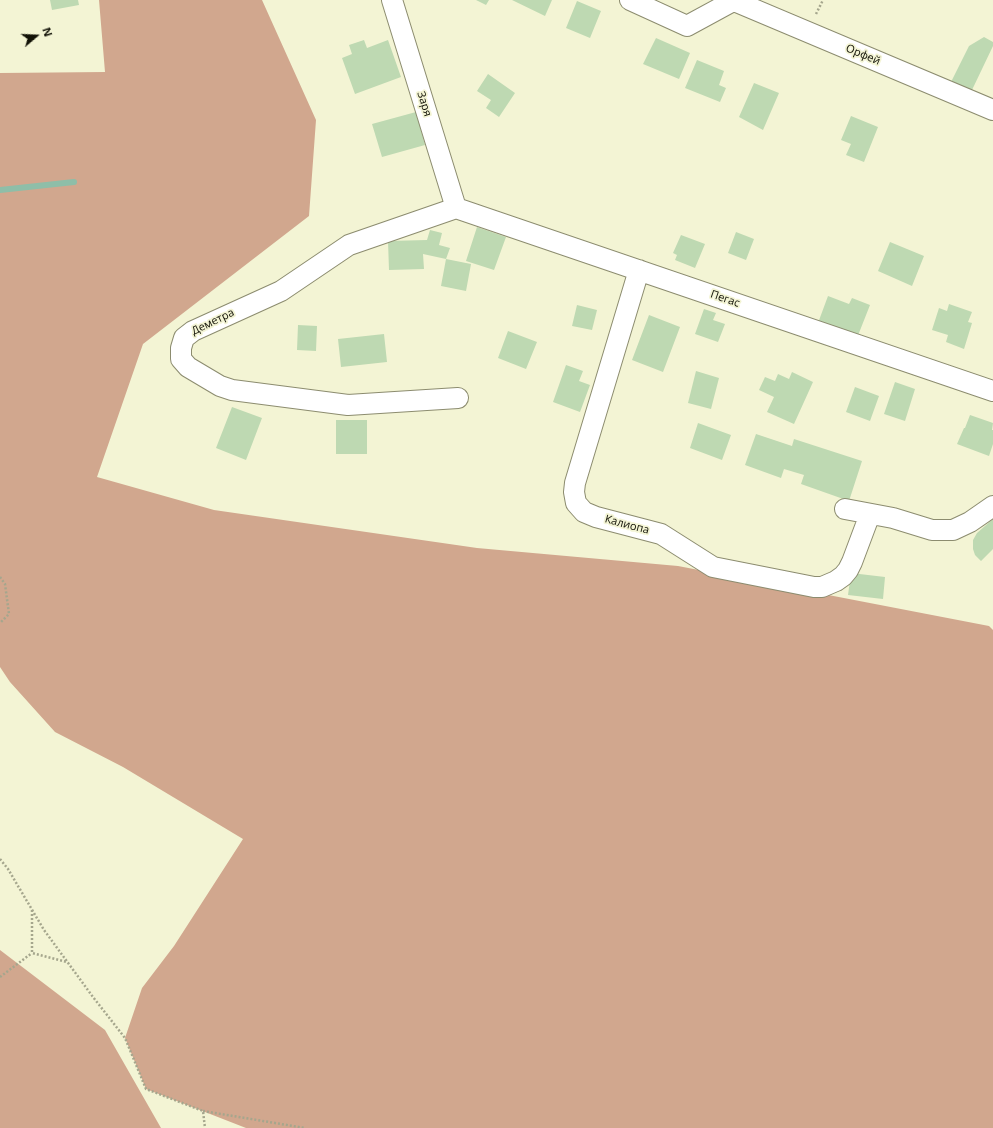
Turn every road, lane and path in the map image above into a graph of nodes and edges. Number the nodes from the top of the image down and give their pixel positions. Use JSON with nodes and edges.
{"nodes":[{"id":1,"x":392,"y":0,"type":"edge"},
{"id":2,"x":630,"y":0,"type":"edge"},
{"id":3,"x":733,"y":0,"type":"edge"},
{"id":4,"x":993,"y":110,"type":"edge"},
{"id":5,"x":456,"y":208,"type":"junction"},
{"id":6,"x":639,"y":270,"type":"junction"},
{"id":7,"x":993,"y":391,"type":"edge"},
{"id":8,"x":458,"y":398,"type":"dead end"},
{"id":9,"x":993,"y":506,"type":"edge"},
{"id":10,"x":845,"y":509,"type":"dead end"},
{"id":11,"x":870,"y":514,"type":"junction"},
{"id":12,"x":0,"y":577,"type":"edge"},
{"id":13,"x":0,"y":623,"type":"edge"},
{"id":14,"x":0,"y":859,"type":"edge"},
{"id":15,"x":32,"y":910,"type":"junction"},
{"id":16,"x":32,"y":953,"type":"junction"},
{"id":17,"x":67,"y":962,"type":"junction"},
{"id":18,"x":0,"y":977,"type":"edge"},
{"id":19,"x":203,"y":1111,"type":"junction"},
{"id":20,"x":204,"y":1128,"type":"edge"},
{"id":21,"x":305,"y":1128,"type":"edge"}],
"edges":[{"from":1,"to":5,"type":"street","name":"Заря"},
{"from":2,"to":3,"type":"street"},
{"from":3,"to":4,"type":"street","name":"Орфей"},
{"from":5,"to":6,"type":"street","name":"Пегас"},
{"from":5,"to":8,"type":"street","name":"Деметра"},
{"from":6,"to":7,"type":"street","name":"Пегас"},
{"from":6,"to":11,"type":"street","name":"Калиопа"},
{"from":9,"to":11,"type":"street"},
{"from":10,"to":11,"type":"street"},
{"from":12,"to":13,"type":"path"},
{"from":14,"to":15,"type":"path"},
{"from":15,"to":16,"type":"path"},
{"from":15,"to":17,"type":"path"},
{"from":16,"to":17,"type":"path"},
{"from":16,"to":18,"type":"path"},
{"from":17,"to":19,"type":"path"},
{"from":19,"to":20,"type":"path"},
{"from":19,"to":21,"type":"path"}]}
